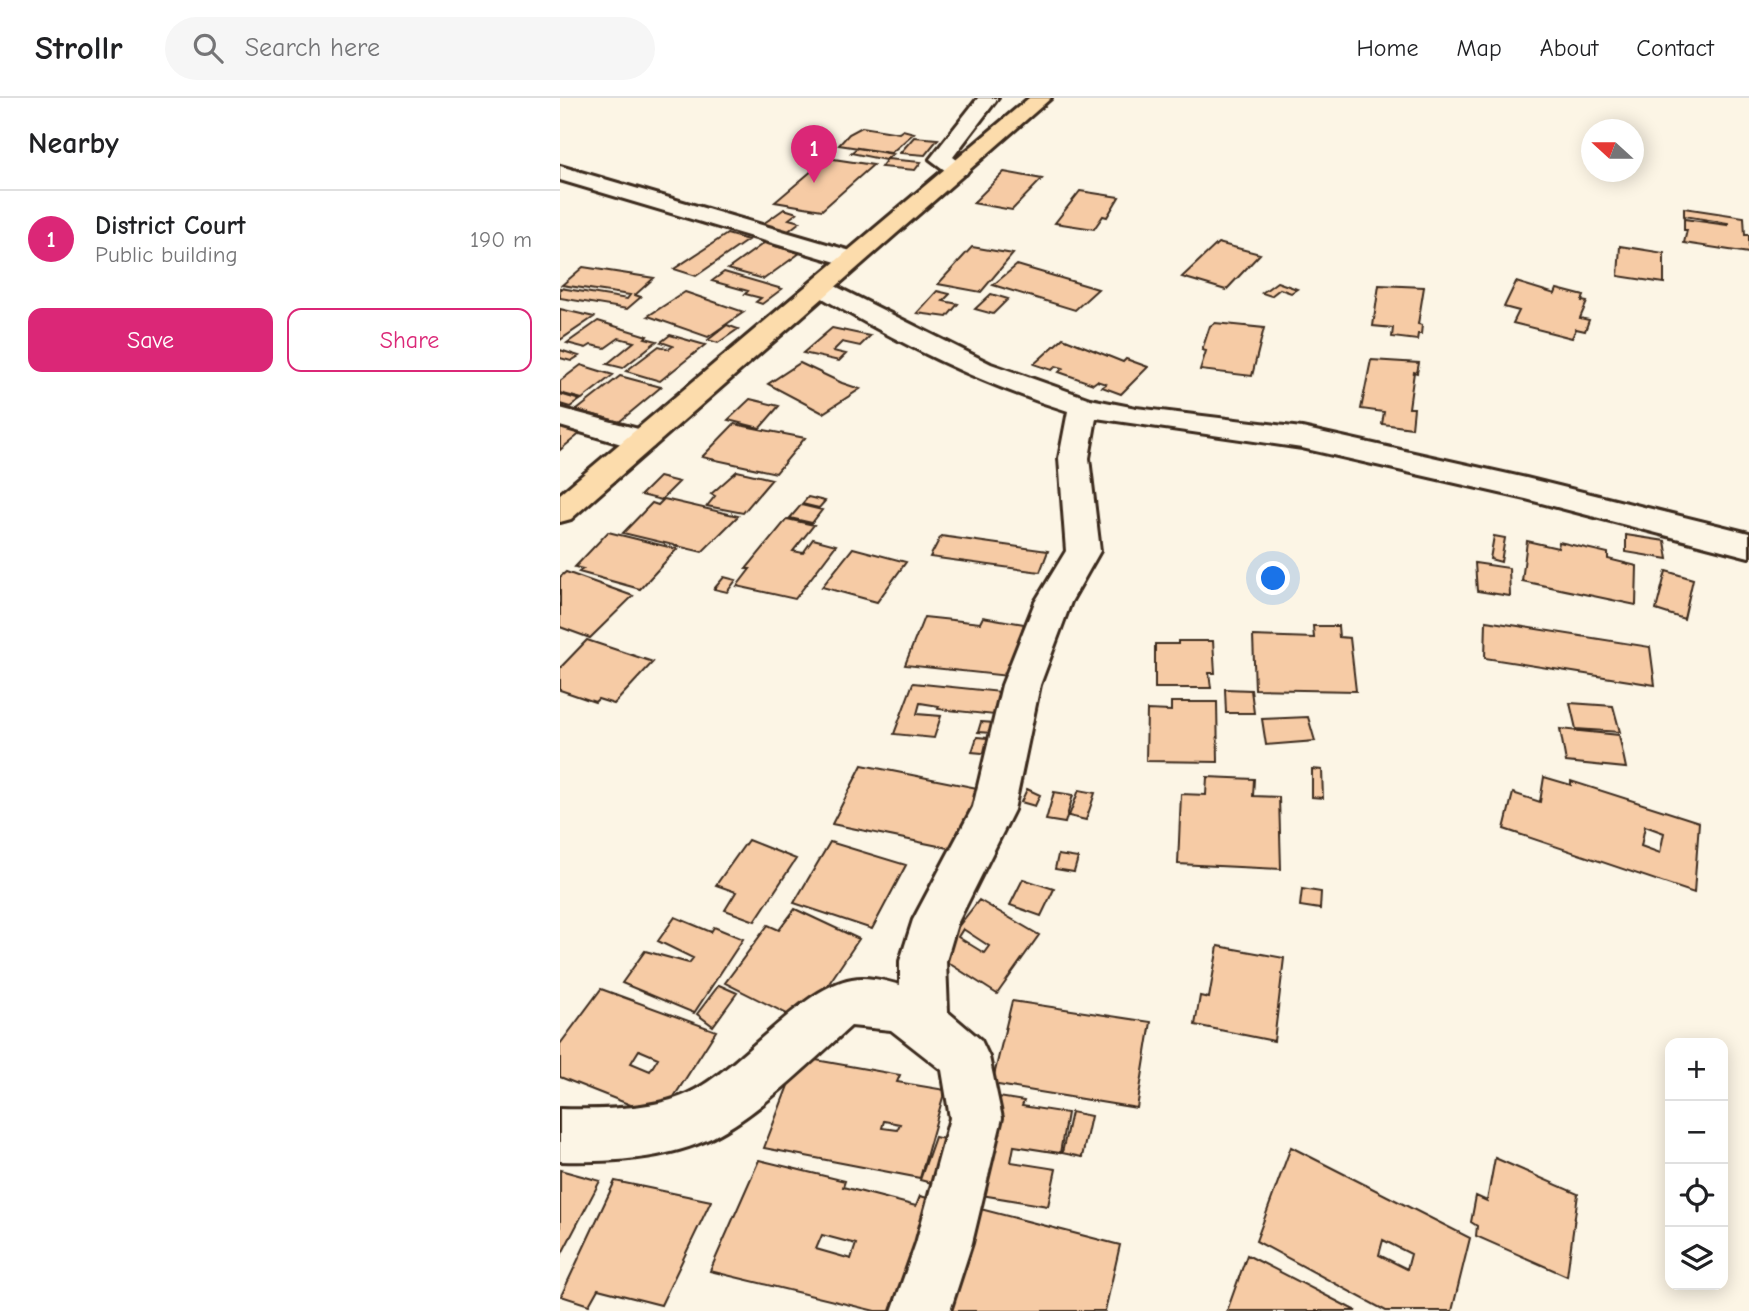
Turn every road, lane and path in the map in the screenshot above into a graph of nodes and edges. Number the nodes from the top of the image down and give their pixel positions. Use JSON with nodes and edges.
{"nodes":[{"id":1,"x":988,"y":98,"type":"edge"},
{"id":2,"x":1041,"y":98,"type":"edge"},
{"id":3,"x":958,"y":169,"type":"junction"},
{"id":4,"x":560,"y":173,"type":"edge"},
{"id":5,"x":852,"y":259,"type":"junction"},
{"id":6,"x":823,"y":289,"type":"junction"},
{"id":7,"x":1083,"y":407,"type":"junction"},
{"id":8,"x":560,"y":417,"type":"edge"},
{"id":9,"x":642,"y":440,"type":"junction"},
{"id":10,"x":560,"y":512,"type":"edge"},
{"id":11,"x":1749,"y":545,"type":"edge"},
{"id":12,"x":924,"y":1024,"type":"junction"},
{"id":13,"x":560,"y":1135,"type":"edge"},
{"id":14,"x":921,"y":1311,"type":"edge"}],
"edges":[{"from":1,"to":3,"type":"street"},
{"from":2,"to":3,"type":"main road"},
{"from":3,"to":5,"type":"main road"},
{"from":4,"to":5,"type":"street"},
{"from":5,"to":6,"type":"main road"},
{"from":6,"to":7,"type":"street"},
{"from":6,"to":9,"type":"main road"},
{"from":7,"to":11,"type":"street"},
{"from":7,"to":12,"type":"street"},
{"from":8,"to":9,"type":"street"},
{"from":9,"to":10,"type":"main road"},
{"from":12,"to":13,"type":"street"},
{"from":12,"to":14,"type":"street"}]}
